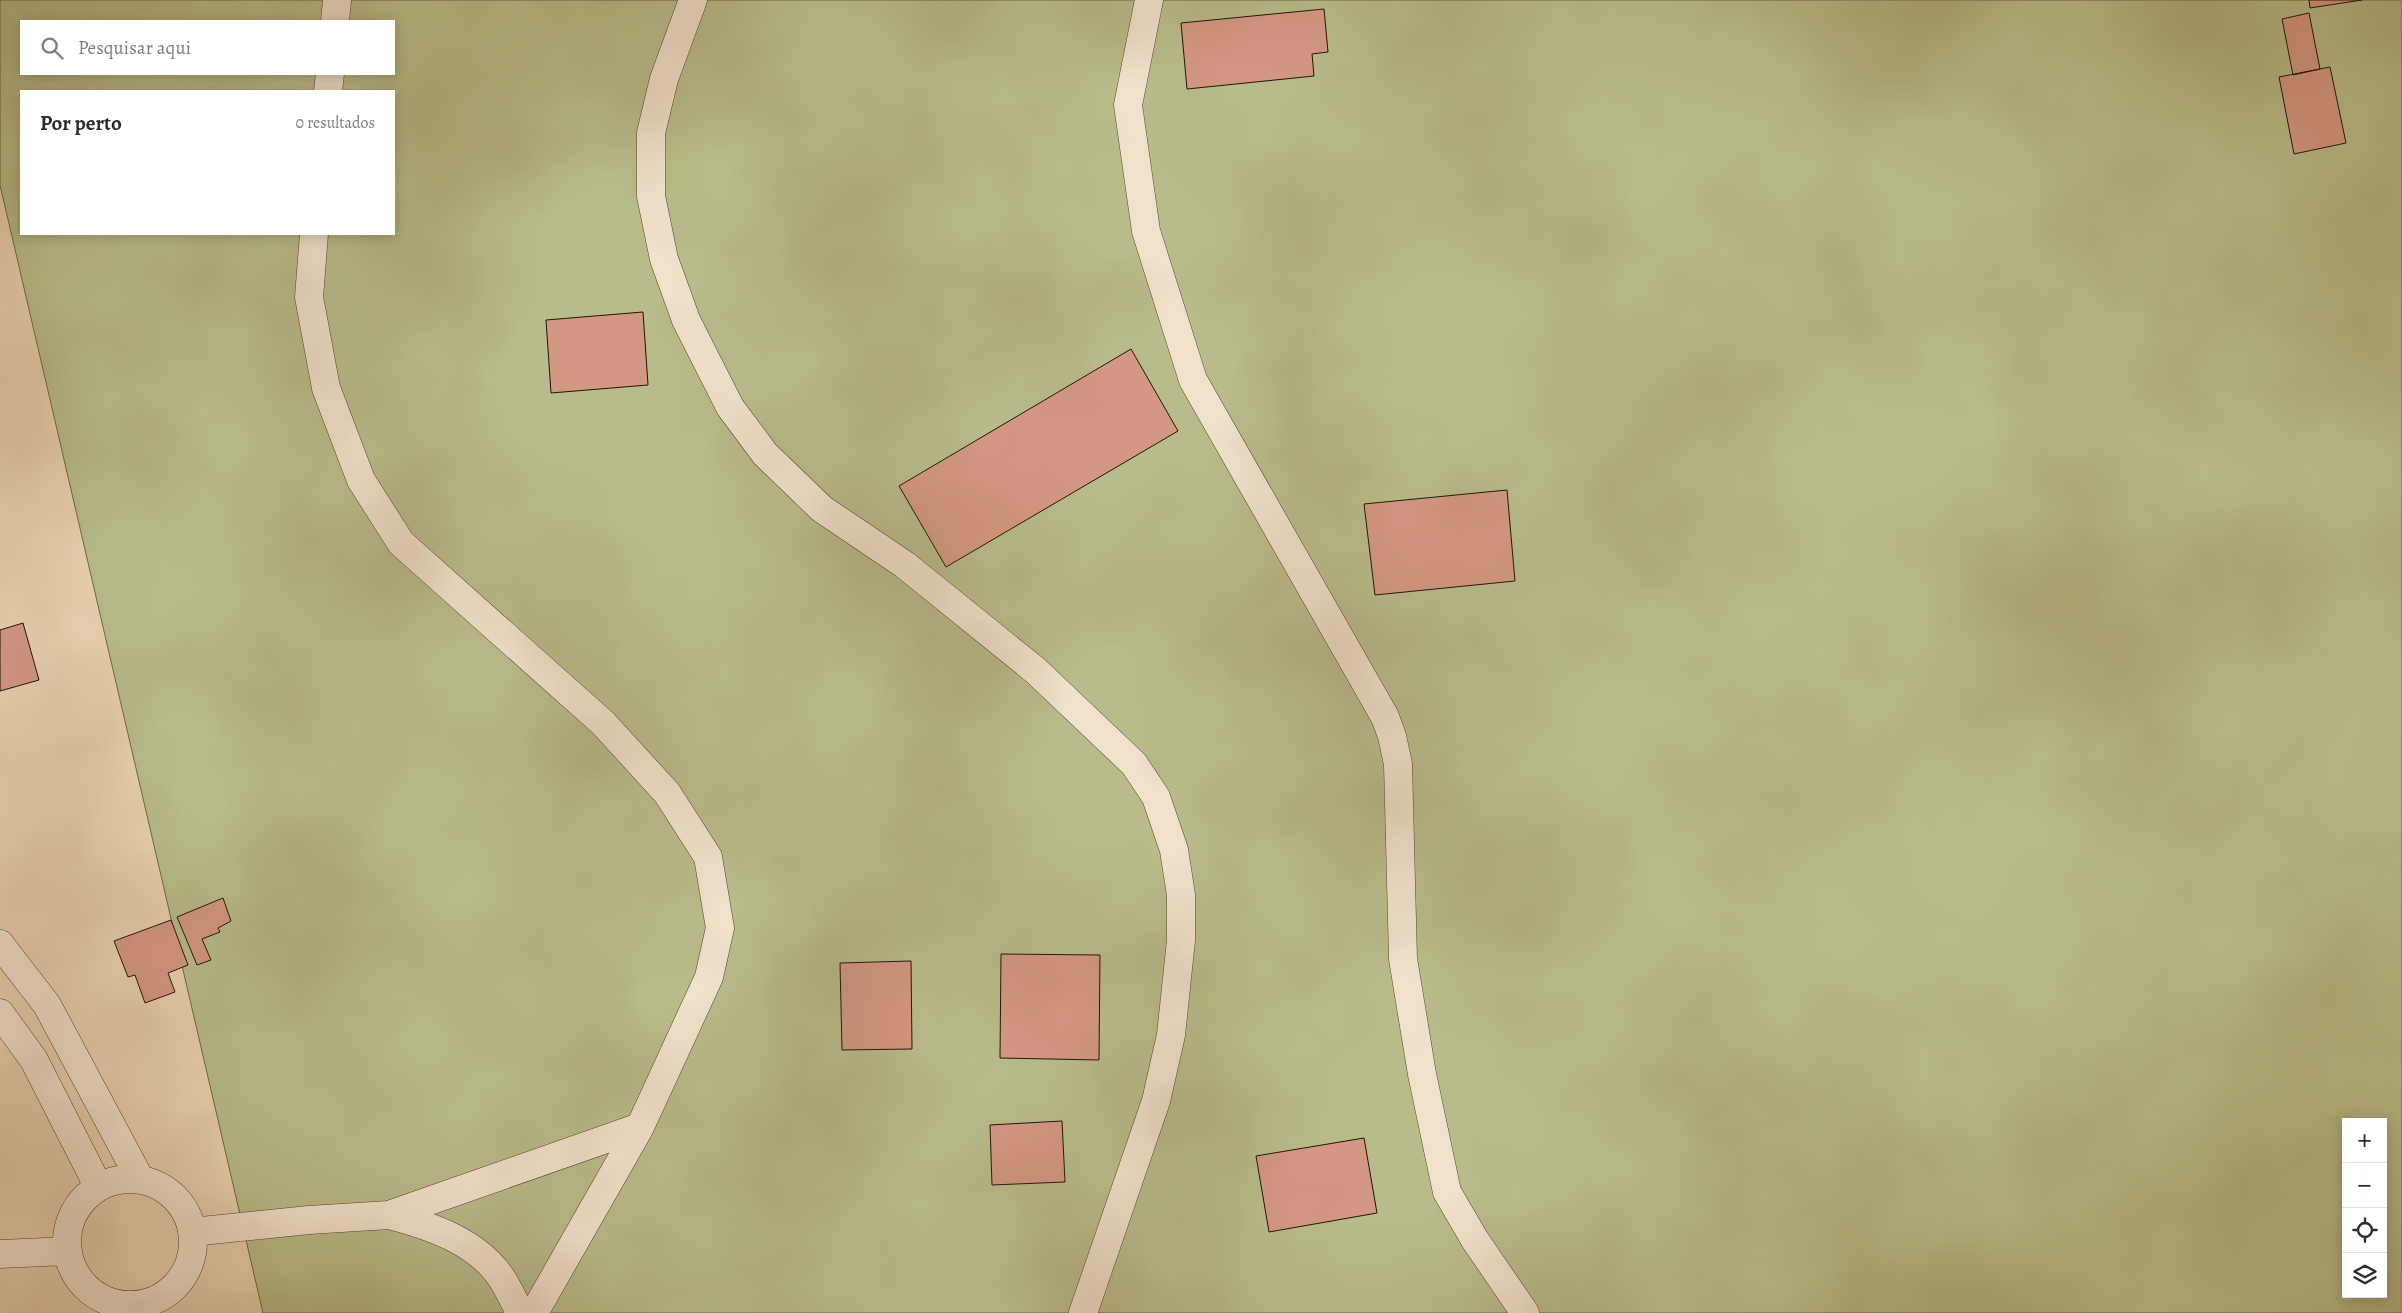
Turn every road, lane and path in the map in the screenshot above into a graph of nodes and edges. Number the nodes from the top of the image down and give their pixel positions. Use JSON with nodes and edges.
{"nodes":[{"id":1,"x":337,"y":0,"type":"edge"},
{"id":2,"x":693,"y":0,"type":"edge"},
{"id":3,"x":1149,"y":0,"type":"edge"},
{"id":4,"x":335,"y":20,"type":"edge"},
{"id":5,"x":330,"y":75,"type":"edge"},
{"id":6,"x":328,"y":90,"type":"edge"},
{"id":7,"x":314,"y":235,"type":"edge"},
{"id":8,"x":0,"y":944,"type":"edge"},
{"id":9,"x":0,"y":1013,"type":"edge"},
{"id":10,"x":640,"y":1127,"type":"junction"},
{"id":11,"x":140,"y":1179,"type":"junction"},
{"id":12,"x":98,"y":1186,"type":"junction"},
{"id":13,"x":389,"y":1215,"type":"junction"},
{"id":14,"x":192,"y":1232,"type":"junction"},
{"id":15,"x":68,"y":1251,"type":"junction"},
{"id":16,"x":0,"y":1254,"type":"edge"},
{"id":17,"x":131,"y":1309,"type":"edge"},
{"id":18,"x":520,"y":1313,"type":"edge"},
{"id":19,"x":534,"y":1313,"type":"edge"},
{"id":20,"x":1083,"y":1313,"type":"edge"},
{"id":21,"x":1525,"y":1313,"type":"edge"}],
"edges":[{"from":1,"to":4,"type":"street"},
{"from":2,"to":20,"type":"street"},
{"from":3,"to":21,"type":"street"},
{"from":5,"to":6,"type":"street"},
{"from":7,"to":10,"type":"street"},
{"from":8,"to":11,"type":"street"},
{"from":9,"to":12,"type":"street"},
{"from":10,"to":13,"type":"street"},
{"from":10,"to":19,"type":"street"},
{"from":11,"to":12,"type":"street"},
{"from":11,"to":14,"type":"street"},
{"from":12,"to":15,"type":"street"},
{"from":13,"to":14,"type":"street"},
{"from":13,"to":18,"type":"street"},
{"from":14,"to":17,"type":"street"},
{"from":15,"to":16,"type":"street"},
{"from":15,"to":17,"type":"street"}]}
